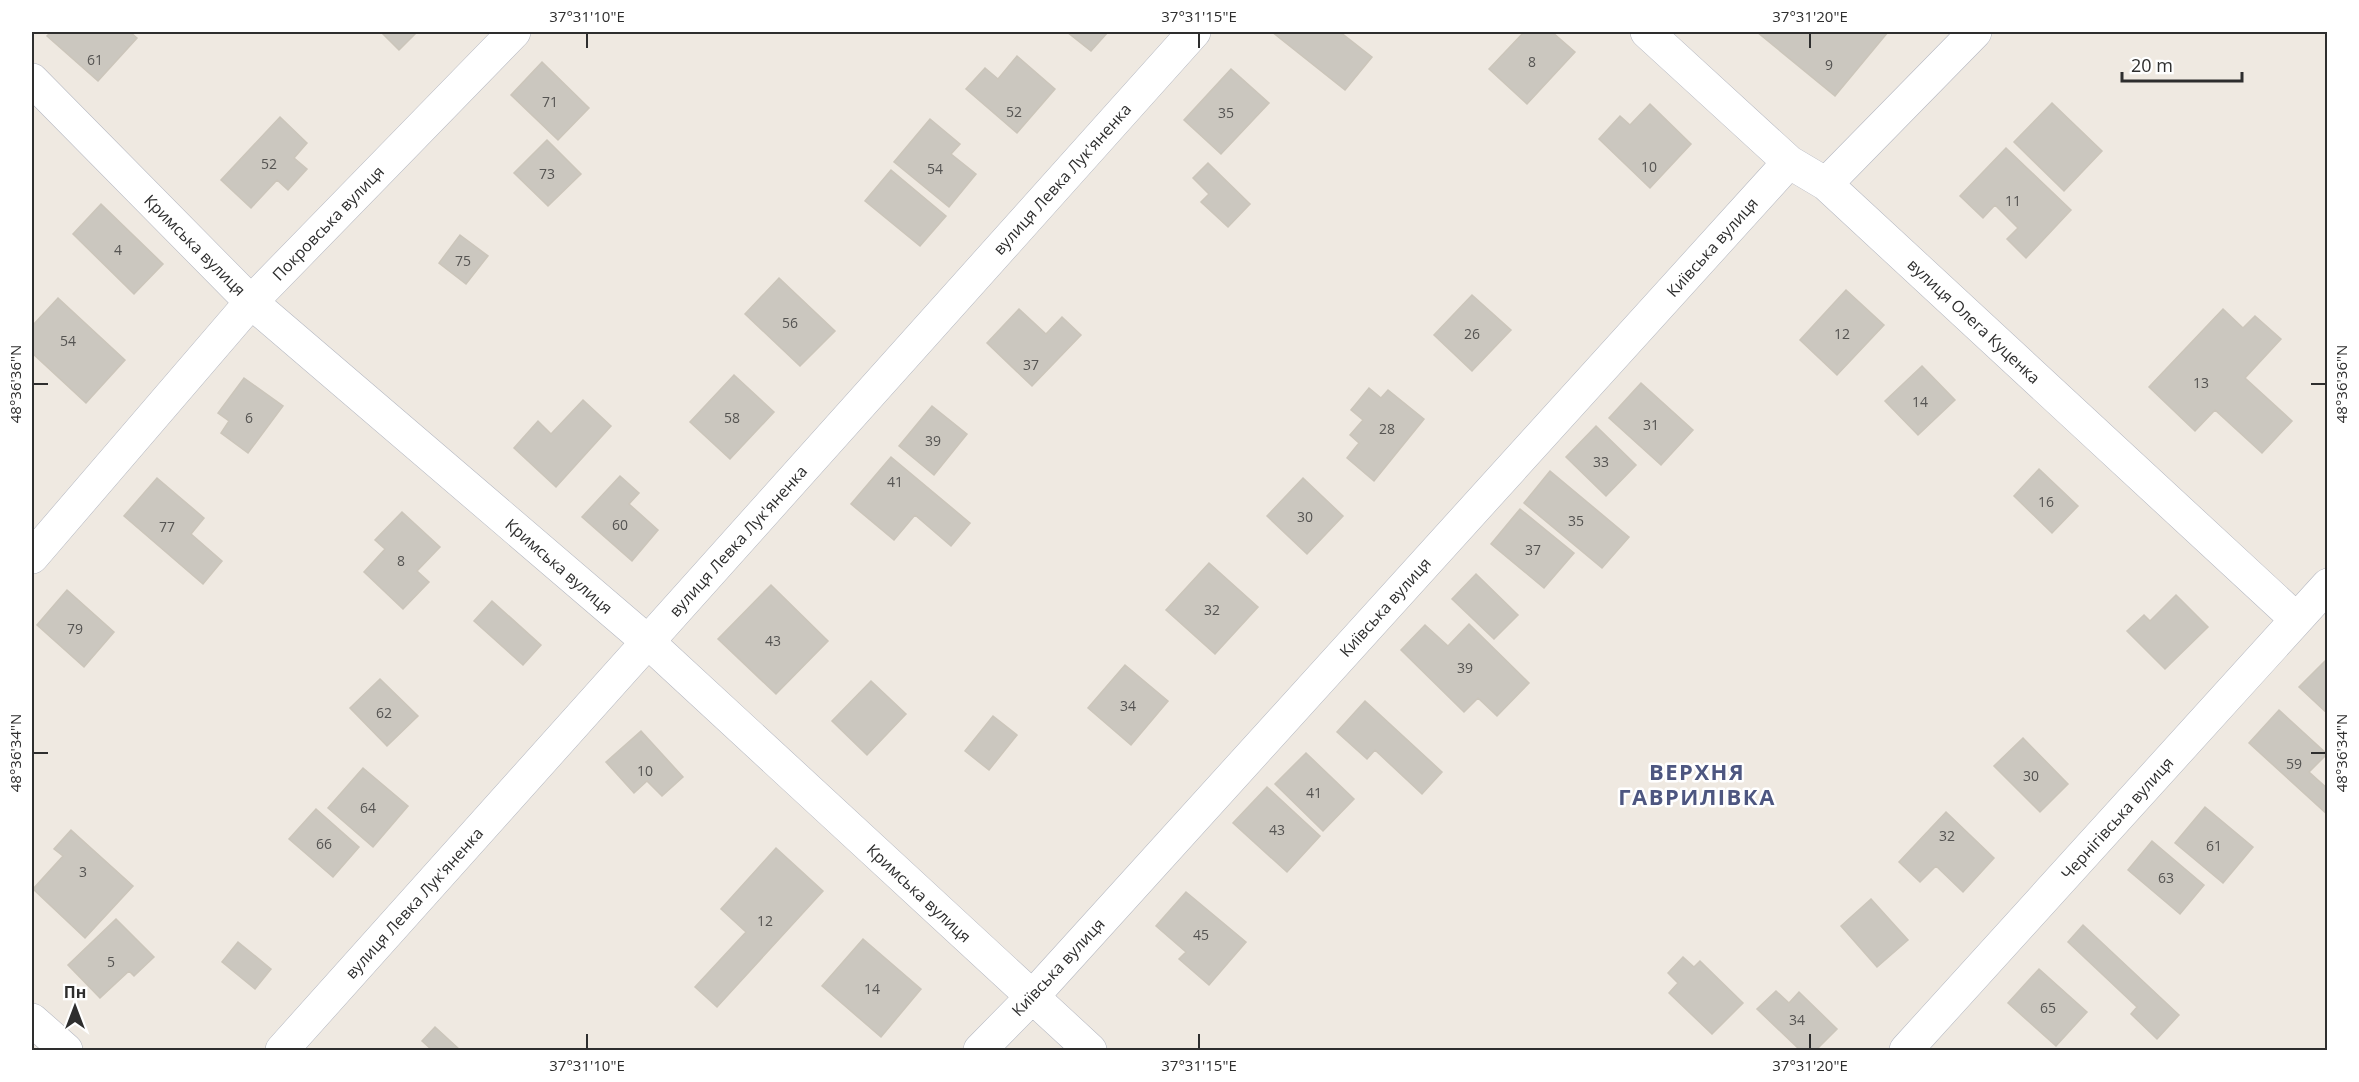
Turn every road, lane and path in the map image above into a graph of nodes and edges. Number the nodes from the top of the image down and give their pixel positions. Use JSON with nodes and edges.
{"nodes":[{"id":1,"x":514,"y":32,"type":"edge"},
{"id":2,"x":1194,"y":32,"type":"edge"},
{"id":3,"x":1647,"y":32,"type":"edge"},
{"id":4,"x":1975,"y":32,"type":"edge"},
{"id":5,"x":32,"y":80,"type":"edge"},
{"id":6,"x":1789,"y":162,"type":"junction"},
{"id":7,"x":1826,"y":184,"type":"junction"},
{"id":8,"x":251,"y":302,"type":"junction"},
{"id":9,"x":32,"y":557,"type":"edge"},
{"id":10,"x":2328,"y":585,"type":"edge"},
{"id":11,"x":2296,"y":619,"type":"junction"},
{"id":12,"x":647,"y":641,"type":"junction"},
{"id":13,"x":1032,"y":997,"type":"junction"},
{"id":14,"x":32,"y":1020,"type":"edge"},
{"id":15,"x":66,"y":1050,"type":"edge"},
{"id":16,"x":282,"y":1050,"type":"edge"},
{"id":17,"x":980,"y":1050,"type":"edge"},
{"id":18,"x":1090,"y":1050,"type":"edge"},
{"id":19,"x":1905,"y":1050,"type":"edge"}],
"edges":[{"from":1,"to":8,"type":"street","name":"Покровська вулиця"},
{"from":2,"to":12,"type":"street","name":"вулиця Левка Лук'яненка"},
{"from":3,"to":6,"type":"street","name":"вулиця Олега Куценка"},
{"from":4,"to":7,"type":"street"},
{"from":5,"to":8,"type":"street","name":"Кримська вулиця"},
{"from":6,"to":7,"type":"street","name":"вулиця Олега Куценка"},
{"from":6,"to":13,"type":"street","name":"Київська вулиця"},
{"from":7,"to":11,"type":"street","name":"вулиця Олега Куценка"},
{"from":8,"to":9,"type":"street","name":"Покровська вулиця"},
{"from":8,"to":12,"type":"street","name":"Кримська вулиця"},
{"from":10,"to":11,"type":"street","name":"Чернігівська вулиця"},
{"from":11,"to":19,"type":"street","name":"Чернігівська вулиця"},
{"from":12,"to":13,"type":"street","name":"Кримська вулиця"},
{"from":12,"to":16,"type":"street","name":"вулиця Левка Лук'яненка"},
{"from":13,"to":17,"type":"street","name":"Київська вулиця"},
{"from":13,"to":18,"type":"street","name":"Кримська вулиця"},
{"from":14,"to":15,"type":"street"}]}
